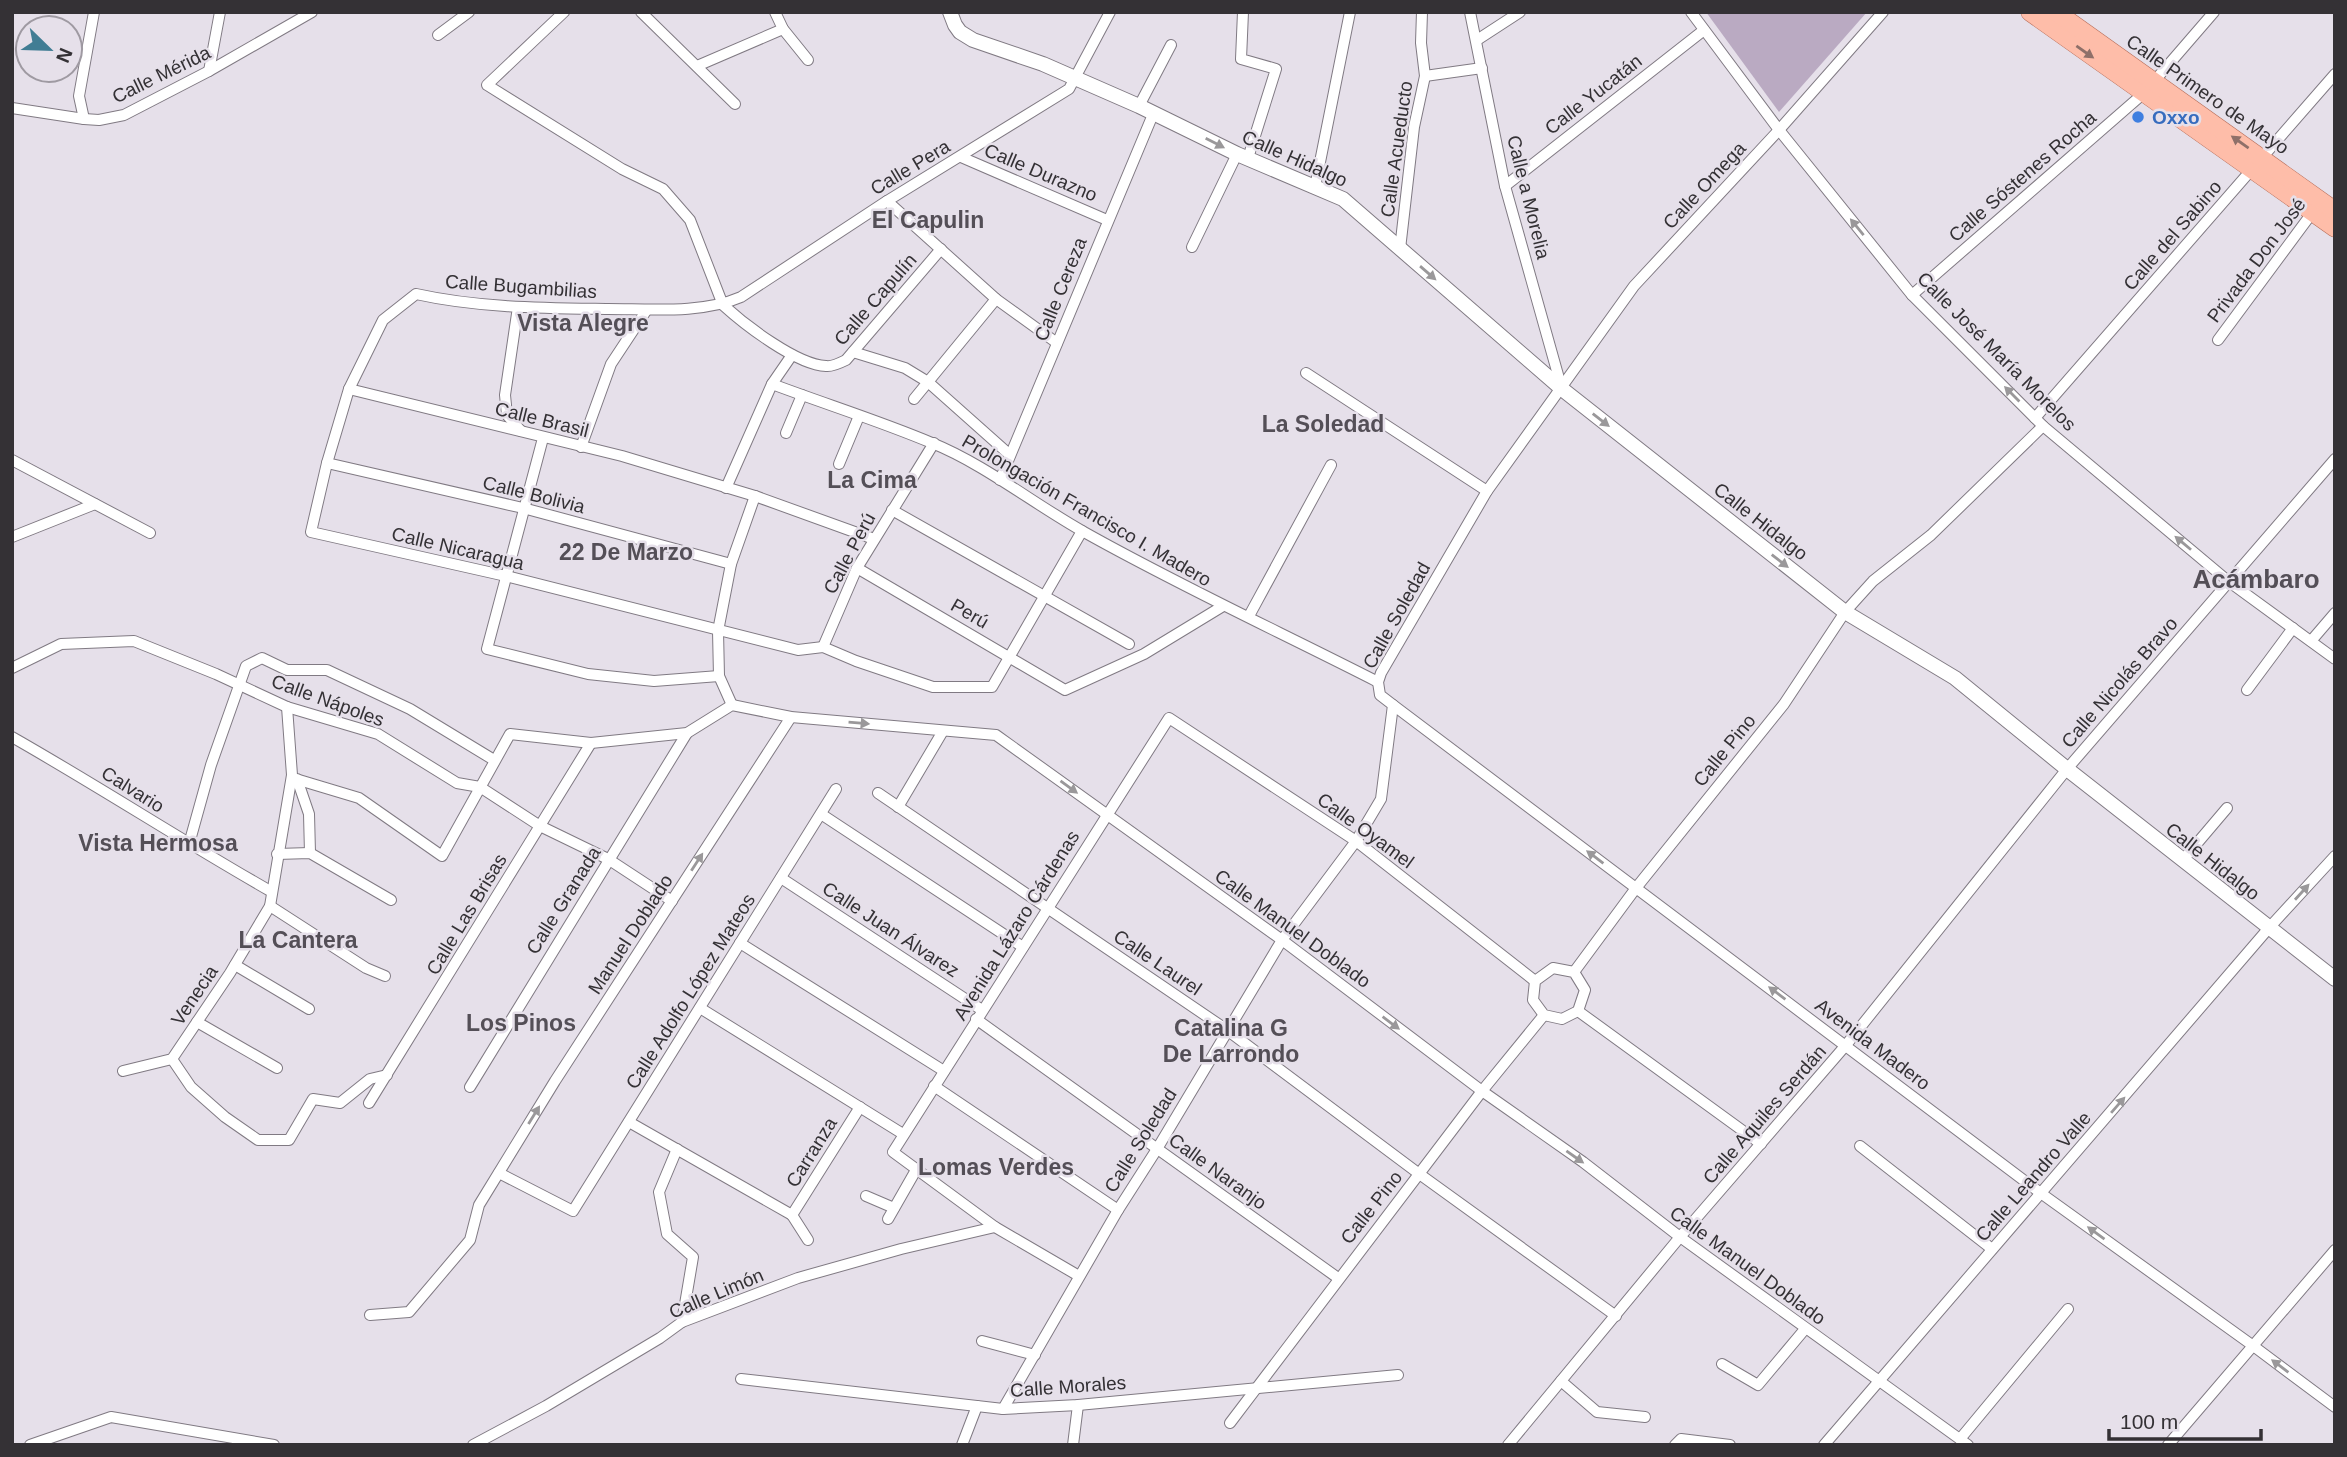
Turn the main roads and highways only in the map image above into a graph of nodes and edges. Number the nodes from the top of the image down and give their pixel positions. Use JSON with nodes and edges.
{"nodes":[{"id":1,"x":2029,"y":12,"type":"edge"},
{"id":2,"x":2056,"y":12,"type":"edge"},
{"id":3,"x":2149,"y":87,"type":"junction"},
{"id":4,"x":2323,"y":208,"type":"edge"},
{"id":5,"x":2335,"y":228,"type":"edge"}],
"edges":[{"from":1,"to":3,"type":"main road","name":"Calle Primero de Mayo","one_way":true},
{"from":2,"to":3,"type":"main road","name":"Calle Primero de Mayo"},
{"from":3,"to":4,"type":"main road","name":"Calle Primero de Mayo"},
{"from":4,"to":5,"type":"main road","name":"Calle Primero de Mayo"}]}
